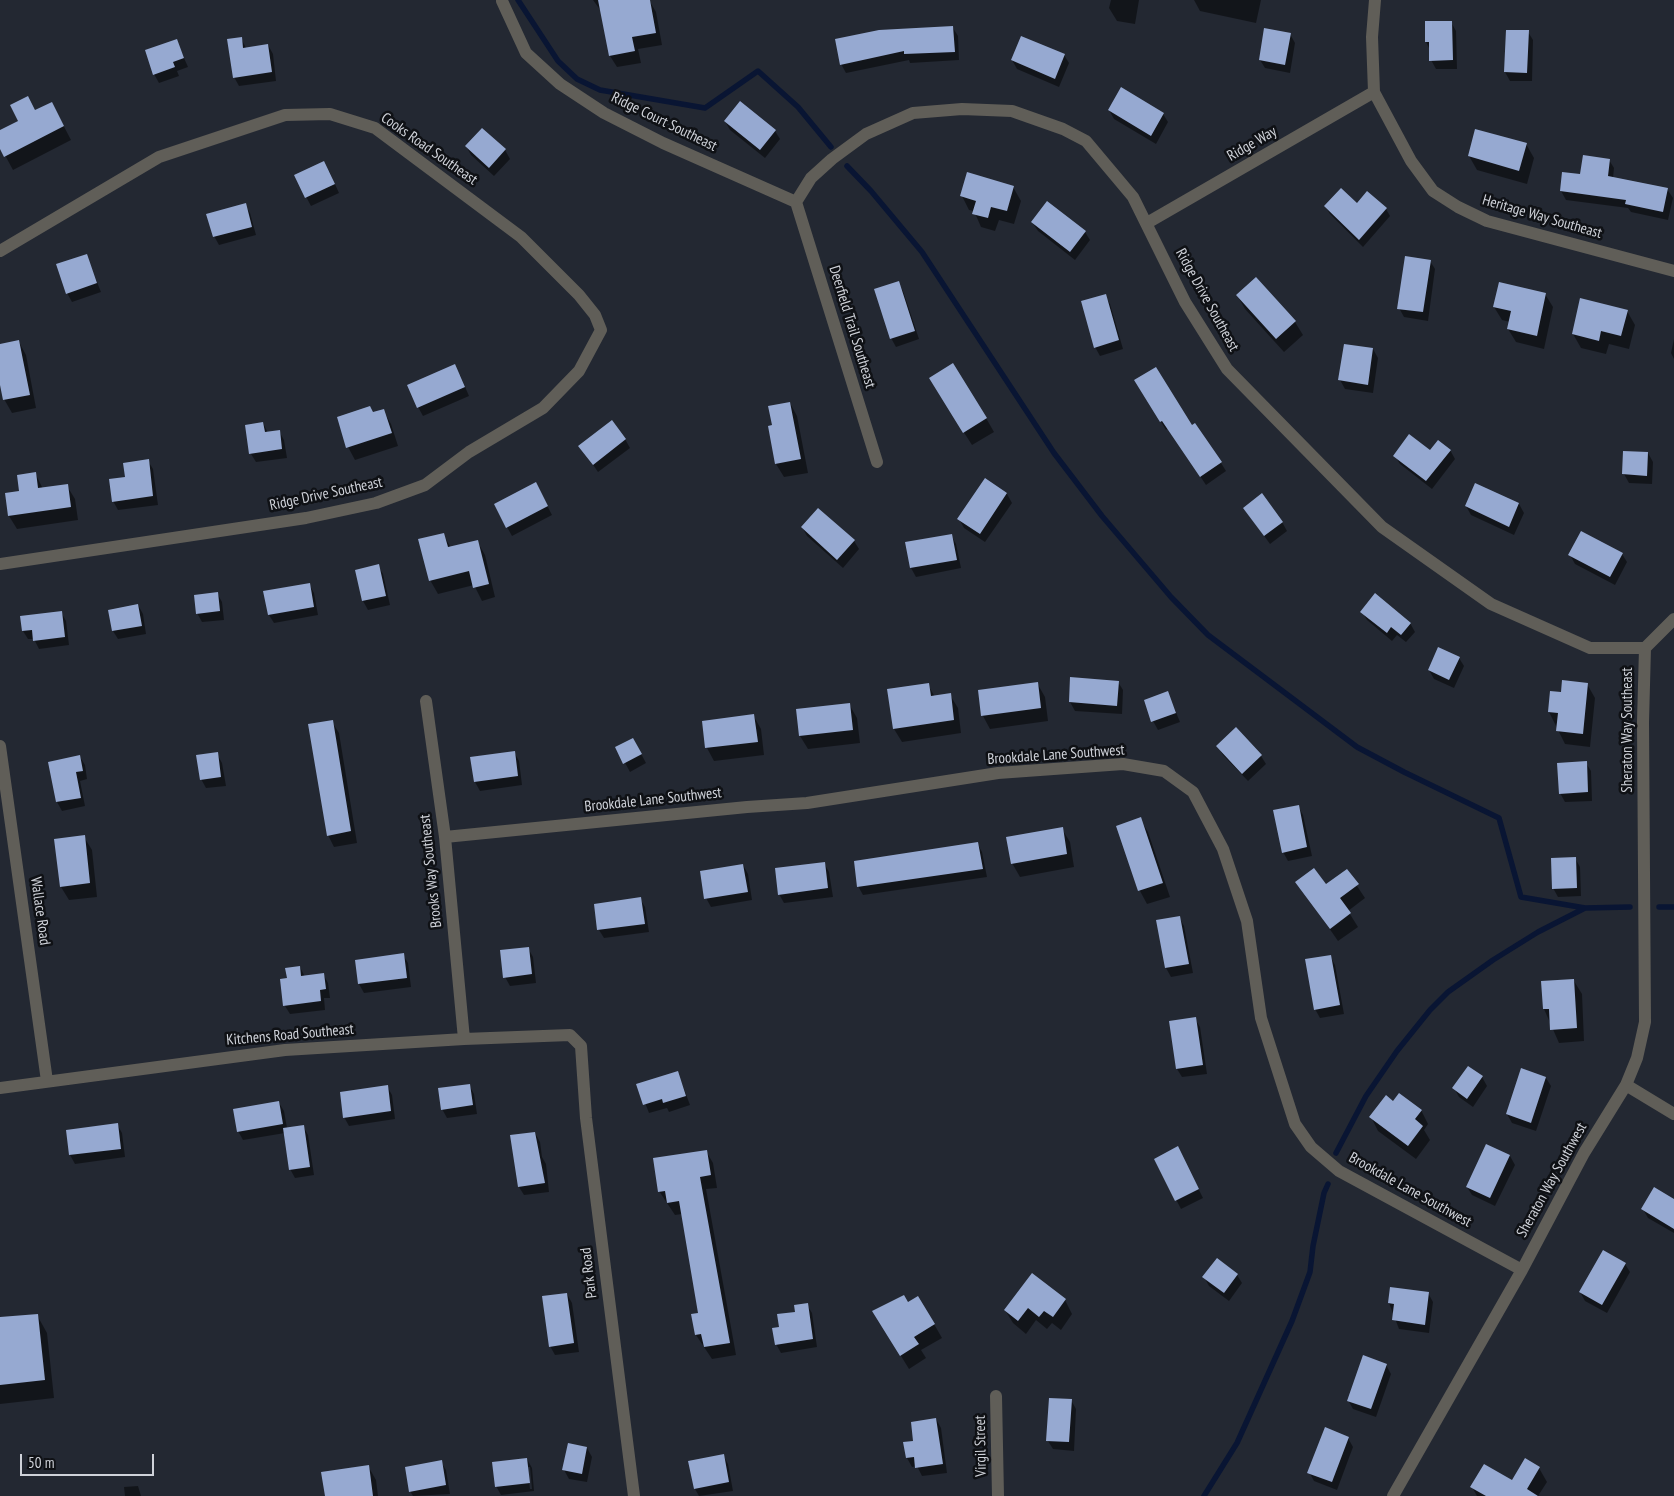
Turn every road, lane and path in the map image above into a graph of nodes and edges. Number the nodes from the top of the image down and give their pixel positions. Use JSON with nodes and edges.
{"nodes":[{"id":1,"x":1375,"y":0,"type":"edge"},
{"id":2,"x":502,"y":1,"type":"edge"},
{"id":3,"x":1374,"y":92,"type":"junction"},
{"id":4,"x":796,"y":202,"type":"junction"},
{"id":5,"x":1147,"y":223,"type":"junction"},
{"id":6,"x":0,"y":251,"type":"edge"},
{"id":7,"x":1674,"y":271,"type":"edge"},
{"id":8,"x":599,"y":335,"type":"joint"},
{"id":9,"x":877,"y":462,"type":"dead end"},
{"id":10,"x":0,"y":564,"type":"edge"},
{"id":11,"x":1674,"y":619,"type":"edge"},
{"id":12,"x":1645,"y":648,"type":"junction"},
{"id":13,"x":426,"y":701,"type":"dead end"},
{"id":14,"x":0,"y":746,"type":"edge"},
{"id":15,"x":445,"y":837,"type":"junction"},
{"id":16,"x":1645,"y":853,"type":"joint"},
{"id":17,"x":464,"y":1039,"type":"junction"},
{"id":18,"x":581,"y":1046,"type":"joint"},
{"id":19,"x":47,"y":1081,"type":"junction"},
{"id":20,"x":1626,"y":1085,"type":"junction"},
{"id":21,"x":0,"y":1088,"type":"edge"},
{"id":22,"x":1674,"y":1114,"type":"edge"},
{"id":23,"x":1522,"y":1270,"type":"junction"},
{"id":24,"x":996,"y":1396,"type":"dead end"},
{"id":25,"x":634,"y":1496,"type":"edge"},
{"id":26,"x":998,"y":1496,"type":"edge"},
{"id":27,"x":1393,"y":1496,"type":"edge"}],
"edges":[{"from":1,"to":3,"type":"street","name":"Heritage Way Southeast"},
{"from":2,"to":4,"type":"street","name":"Ridge Court Southeast"},
{"from":3,"to":5,"type":"street","name":"Ridge Way"},
{"from":3,"to":7,"type":"street","name":"Heritage Way Southeast"},
{"from":4,"to":5,"type":"street","name":"Ridge Drive Southeast"},
{"from":4,"to":9,"type":"street","name":"Deerfield Trail Southeast"},
{"from":5,"to":12,"type":"street","name":"Ridge Drive Southeast"},
{"from":6,"to":8,"type":"street","name":"Cooks Road Southeast"},
{"from":8,"to":10,"type":"street","name":"Ridge Drive Southeast"},
{"from":11,"to":12,"type":"street","name":"Sheraton Way Southeast"},
{"from":12,"to":16,"type":"street","name":"Sheraton Way Southeast"},
{"from":13,"to":15,"type":"street","name":"Brooks Way Southeast"},
{"from":14,"to":19,"type":"street","name":"Wallace Road"},
{"from":15,"to":17,"type":"street","name":"Brooks Way Southeast"},
{"from":15,"to":23,"type":"street","name":"Brookdale Lane Southwest"},
{"from":16,"to":20,"type":"street","name":"Sheraton Way Southwest"},
{"from":17,"to":18,"type":"street","name":"Kitchens Road Southeast"},
{"from":17,"to":19,"type":"street","name":"Kitchens Road Southeast"},
{"from":18,"to":25,"type":"street","name":"Park Road"},
{"from":19,"to":21,"type":"street","name":"Kitchens Road Southeast"},
{"from":20,"to":22,"type":"street"},
{"from":20,"to":23,"type":"street","name":"Sheraton Way Southwest"},
{"from":23,"to":27,"type":"street","name":"Sheraton Way Southwest"},
{"from":24,"to":26,"type":"street","name":"Virgil Street"}]}
